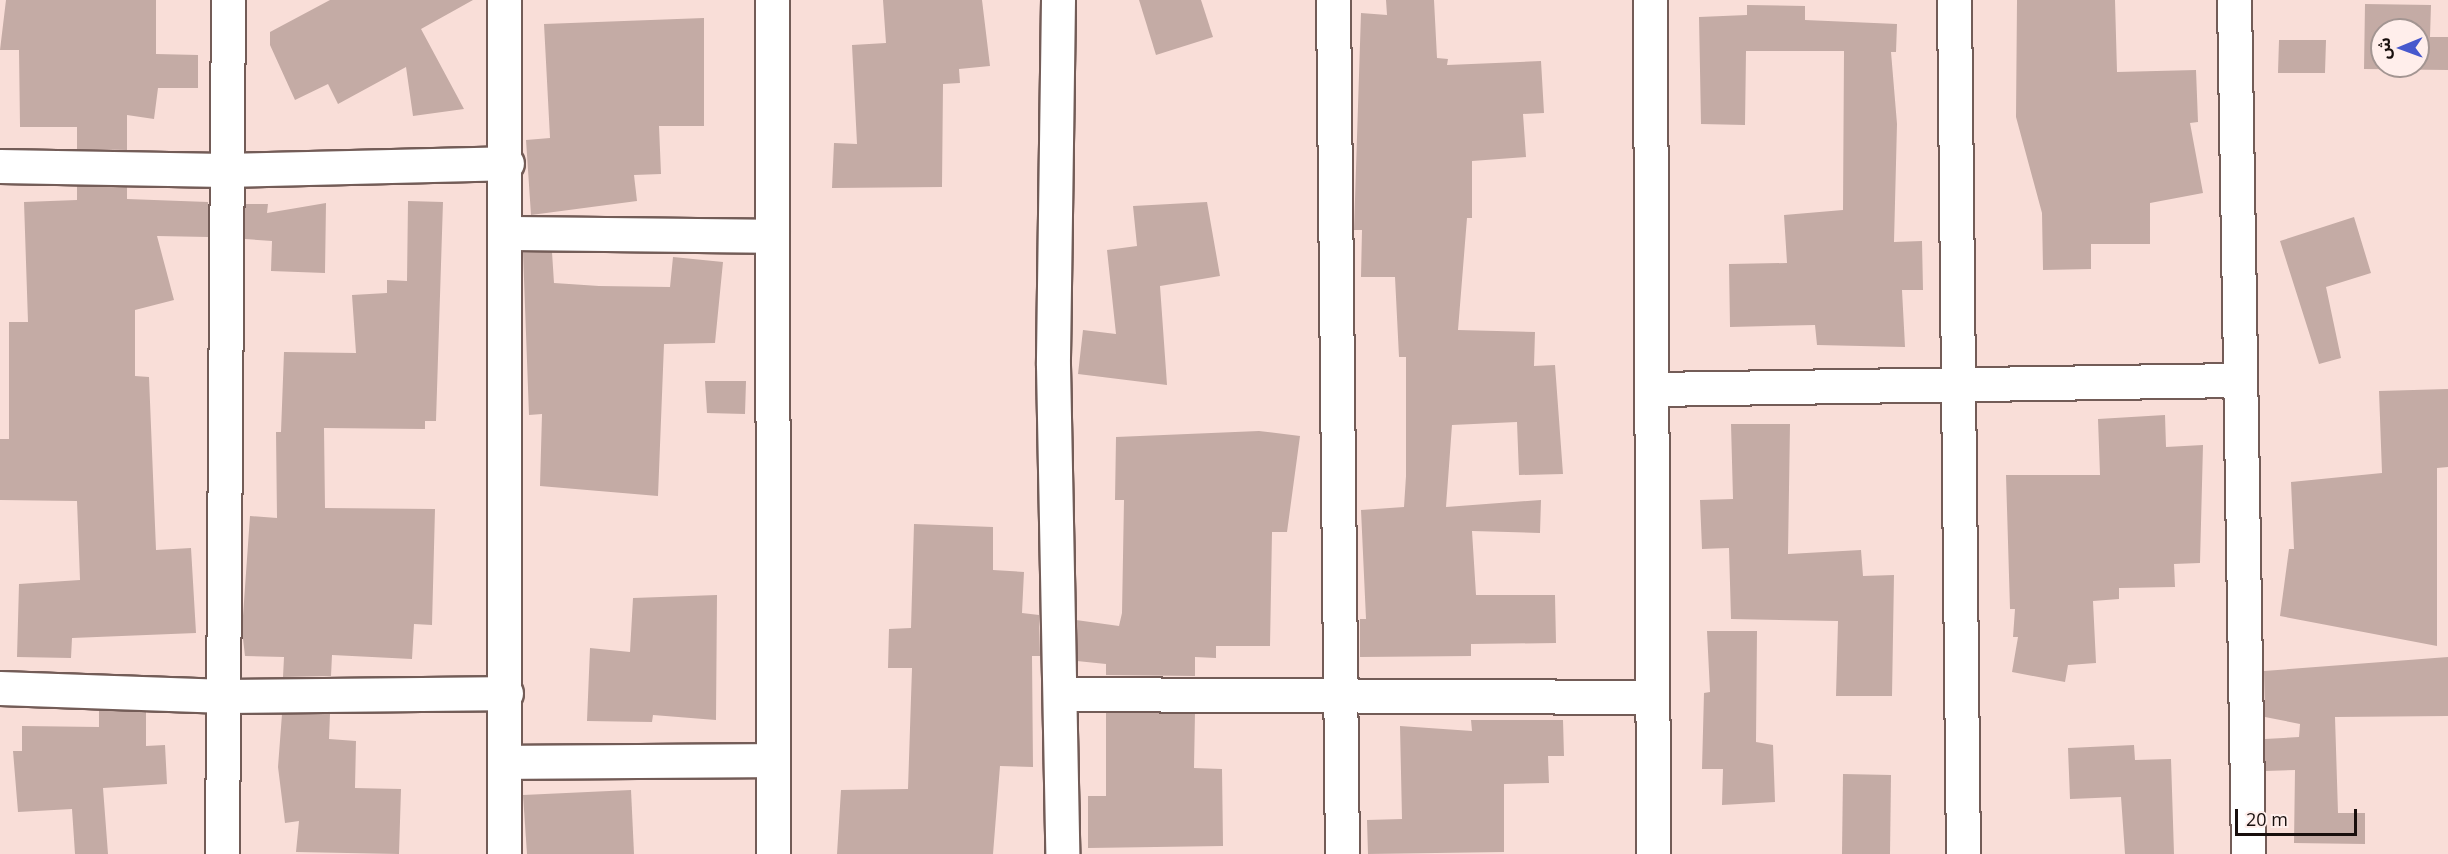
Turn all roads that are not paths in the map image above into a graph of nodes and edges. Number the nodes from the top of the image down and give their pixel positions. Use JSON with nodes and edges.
{"nodes":[{"id":1,"x":228,"y":0,"type":"edge"},
{"id":2,"x":504,"y":0,"type":"edge"},
{"id":3,"x":772,"y":0,"type":"edge"},
{"id":4,"x":1058,"y":0,"type":"edge"},
{"id":5,"x":1333,"y":0,"type":"edge"},
{"id":6,"x":1650,"y":0,"type":"edge"},
{"id":7,"x":1954,"y":0,"type":"edge"},
{"id":8,"x":2234,"y":0,"type":"edge"},
{"id":9,"x":507,"y":163,"type":"junction"},
{"id":10,"x":0,"y":166,"type":"edge"},
{"id":11,"x":225,"y":170,"type":"junction"},
{"id":12,"x":507,"y":233,"type":"junction"},
{"id":13,"x":772,"y":236,"type":"junction"},
{"id":14,"x":2238,"y":380,"type":"junction"},
{"id":15,"x":1956,"y":383,"type":"junction"},
{"id":16,"x":1652,"y":389,"type":"junction"},
{"id":17,"x":0,"y":688,"type":"edge"},
{"id":18,"x":506,"y":693,"type":"junction"},
{"id":19,"x":1060,"y":694,"type":"junction"},
{"id":20,"x":1342,"y":694,"type":"junction"},
{"id":21,"x":226,"y":696,"type":"junction"},
{"id":22,"x":1650,"y":697,"type":"junction"},
{"id":23,"x":770,"y":760,"type":"junction"},
{"id":24,"x":506,"y":762,"type":"junction"},
{"id":25,"x":222,"y":854,"type":"edge"},
{"id":26,"x":504,"y":854,"type":"edge"},
{"id":27,"x":773,"y":854,"type":"edge"},
{"id":28,"x":1062,"y":854,"type":"edge"},
{"id":29,"x":1342,"y":854,"type":"edge"},
{"id":30,"x":1653,"y":854,"type":"edge"},
{"id":31,"x":1963,"y":854,"type":"edge"},
{"id":32,"x":2248,"y":854,"type":"edge"}],
"edges":[{"from":1,"to":11,"type":"street"},
{"from":2,"to":9,"type":"street"},
{"from":3,"to":13,"type":"street"},
{"from":4,"to":19,"type":"street"},
{"from":5,"to":20,"type":"street"},
{"from":6,"to":16,"type":"street"},
{"from":7,"to":15,"type":"street"},
{"from":8,"to":14,"type":"street"},
{"from":9,"to":11,"type":"street"},
{"from":9,"to":12,"type":"street"},
{"from":10,"to":11,"type":"street"},
{"from":11,"to":21,"type":"street"},
{"from":12,"to":13,"type":"street"},
{"from":12,"to":18,"type":"street"},
{"from":13,"to":23,"type":"street"},
{"from":14,"to":15,"type":"street"},
{"from":14,"to":32,"type":"street"},
{"from":15,"to":16,"type":"street"},
{"from":15,"to":31,"type":"street"},
{"from":16,"to":22,"type":"street"},
{"from":17,"to":21,"type":"street"},
{"from":18,"to":21,"type":"street"},
{"from":18,"to":24,"type":"street"},
{"from":19,"to":20,"type":"street"},
{"from":19,"to":28,"type":"street"},
{"from":20,"to":22,"type":"street"},
{"from":20,"to":29,"type":"street"},
{"from":21,"to":25,"type":"street"},
{"from":22,"to":30,"type":"street"},
{"from":23,"to":24,"type":"street"},
{"from":23,"to":27,"type":"street"},
{"from":24,"to":26,"type":"street"}]}
